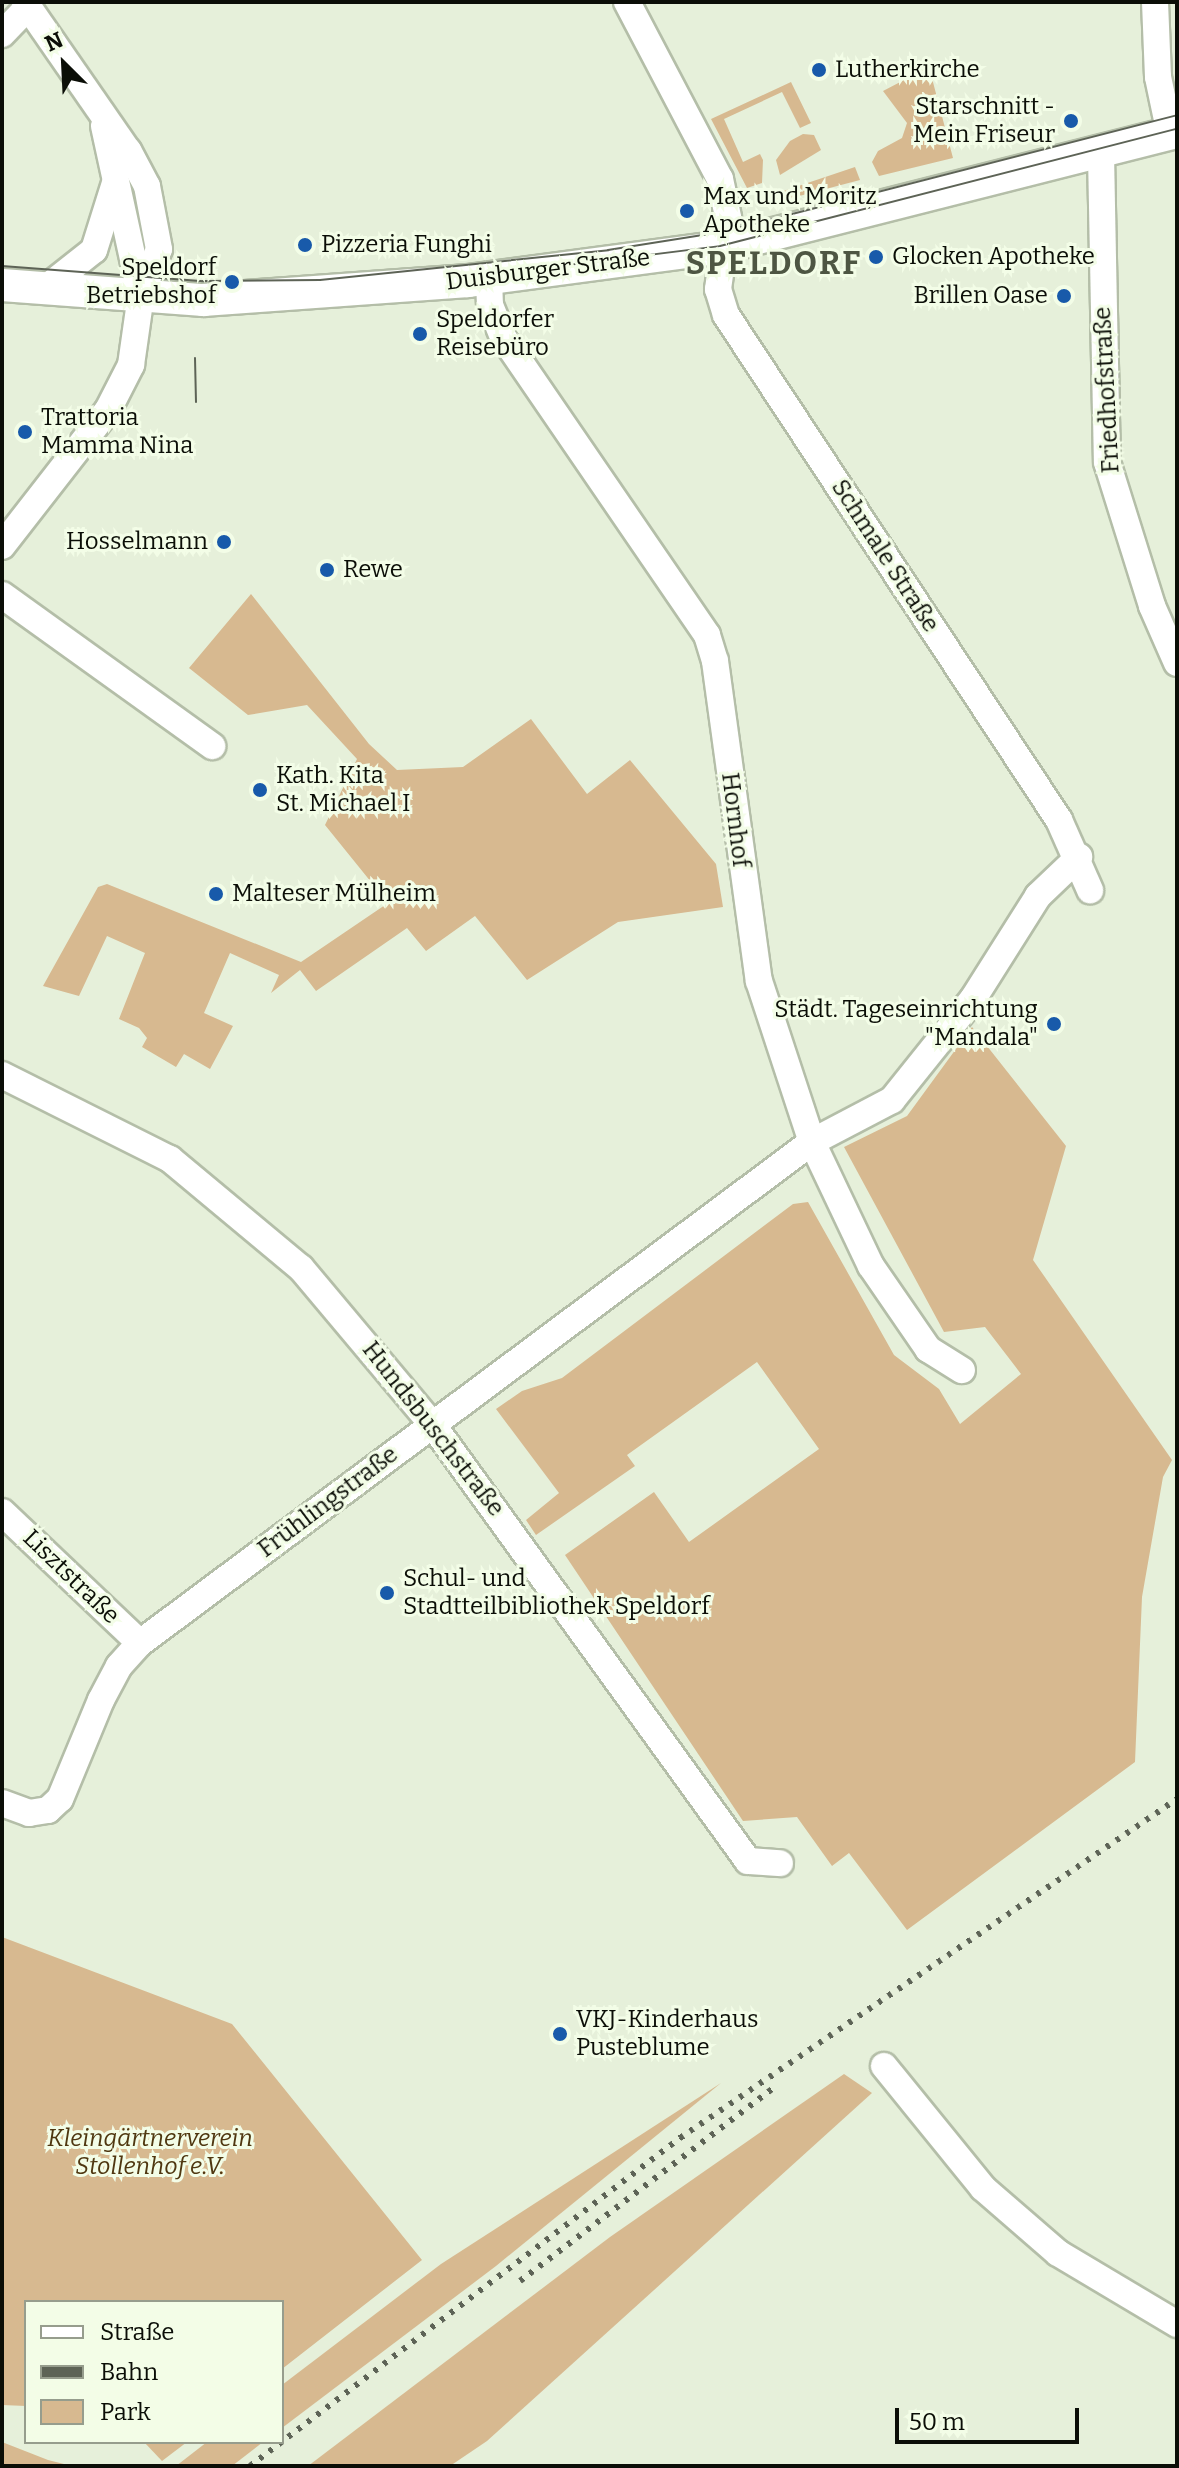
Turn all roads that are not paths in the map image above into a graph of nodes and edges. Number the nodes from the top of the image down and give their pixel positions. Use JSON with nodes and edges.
{"nodes":[{"id":1,"x":627,"y":2,"type":"edge"},
{"id":2,"x":1155,"y":2,"type":"edge"},
{"id":3,"x":1165,"y":2,"type":"edge"},
{"id":4,"x":27,"y":4,"type":"edge"},
{"id":5,"x":1177,"y":32,"type":"edge"},
{"id":6,"x":2,"y":34,"type":"edge"},
{"id":7,"x":101,"y":115,"type":"junction"},
{"id":8,"x":1173,"y":133,"type":"edge"},
{"id":9,"x":1101,"y":154,"type":"junction"},
{"id":10,"x":117,"y":175,"type":"junction"},
{"id":11,"x":722,"y":247,"type":"junction"},
{"id":12,"x":489,"y":278,"type":"junction"},
{"id":13,"x":2,"y":285,"type":"edge"},
{"id":14,"x":46,"y":288,"type":"junction"},
{"id":15,"x":141,"y":295,"type":"junction"},
{"id":16,"x":2,"y":546,"type":"edge"},
{"id":17,"x":2,"y":595,"type":"edge"},
{"id":18,"x":1177,"y":663,"type":"edge"},
{"id":19,"x":212,"y":746,"type":"dead end"},
{"id":20,"x":1079,"y":857,"type":"junction"},
{"id":21,"x":1090,"y":890,"type":"dead end"},
{"id":22,"x":2,"y":1075,"type":"edge"},
{"id":23,"x":812,"y":1142,"type":"junction"},
{"id":24,"x":962,"y":1370,"type":"dead end"},
{"id":25,"x":432,"y":1424,"type":"junction"},
{"id":26,"x":2,"y":1512,"type":"edge"},
{"id":27,"x":140,"y":1643,"type":"junction"},
{"id":28,"x":2,"y":1803,"type":"edge"},
{"id":29,"x":780,"y":1863,"type":"dead end"},
{"id":30,"x":884,"y":2066,"type":"dead end"},
{"id":31,"x":1177,"y":2324,"type":"edge"}],
"edges":[{"from":1,"to":11,"type":"street","name":"Schmale Straße"},
{"from":2,"to":8,"type":"street"},
{"from":3,"to":5,"type":"street"},
{"from":4,"to":6,"type":"street"},
{"from":4,"to":7,"type":"street"},
{"from":7,"to":10,"type":"street"},
{"from":7,"to":15,"type":"street"},
{"from":8,"to":9,"type":"main road","name":"Duisburger Straße"},
{"from":9,"to":11,"type":"main road","name":"Duisburger Straße"},
{"from":9,"to":18,"type":"street","name":"Friedhofstraße"},
{"from":10,"to":14,"type":"street"},
{"from":10,"to":15,"type":"street"},
{"from":11,"to":12,"type":"main road","name":"Duisburger Straße"},
{"from":11,"to":20,"type":"street","name":"Schmale Straße"},
{"from":12,"to":15,"type":"main road","name":"Duisburger Straße"},
{"from":12,"to":23,"type":"street","name":"Hornhof"},
{"from":13,"to":14,"type":"main road","name":"Duisburger Straße"},
{"from":14,"to":15,"type":"main road","name":"Duisburger Straße"},
{"from":15,"to":16,"type":"street"},
{"from":17,"to":19,"type":"street"},
{"from":20,"to":21,"type":"street","name":"Schmale Straße"},
{"from":20,"to":23,"type":"street"},
{"from":22,"to":25,"type":"street","name":"Hundsbuschstraße"},
{"from":23,"to":24,"type":"street","name":"Hornhof"},
{"from":23,"to":25,"type":"street","name":"Frühlingstraße"},
{"from":25,"to":27,"type":"street","name":"Frühlingstraße"},
{"from":25,"to":29,"type":"street","name":"Hundsbuschstraße"},
{"from":26,"to":27,"type":"street","name":"Lisztstraße"},
{"from":27,"to":28,"type":"street","name":"Frühlingstraße"},
{"from":30,"to":31,"type":"street"}]}
